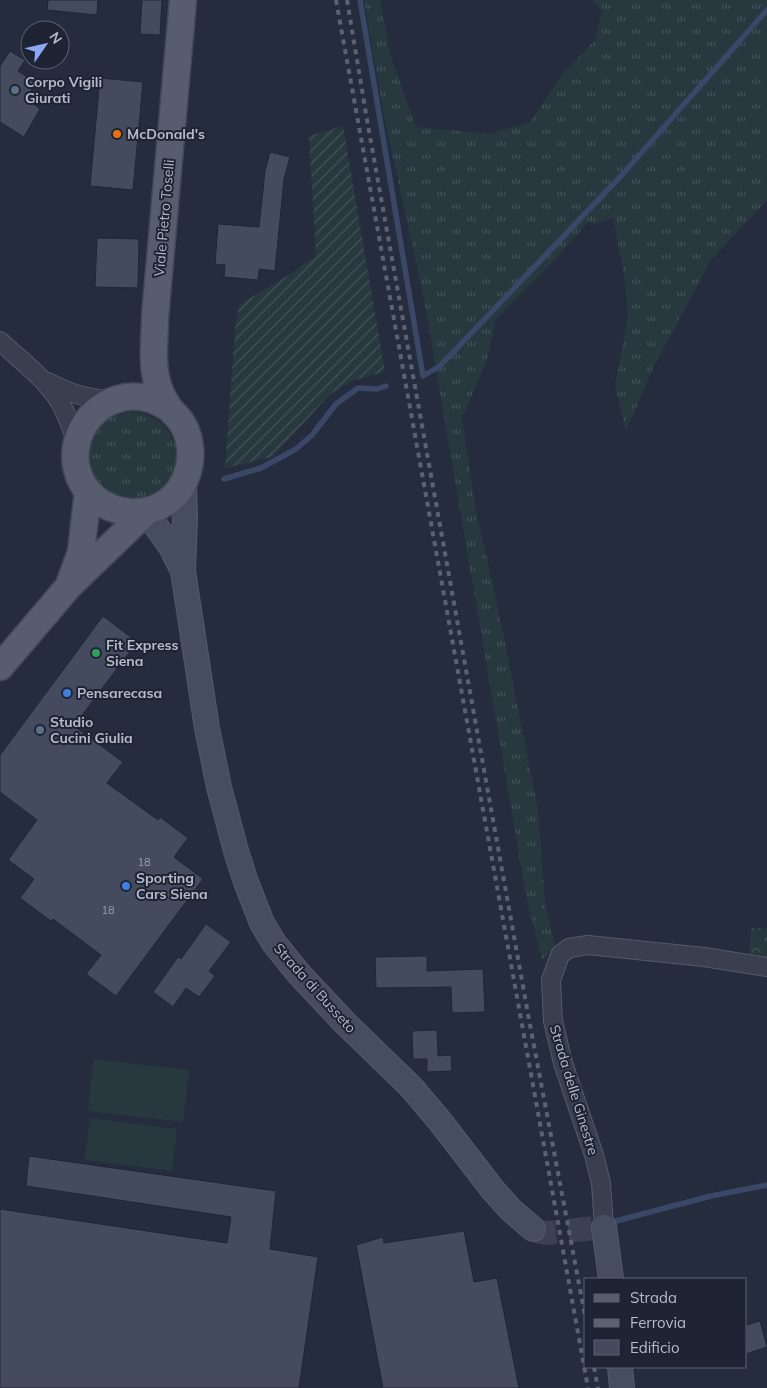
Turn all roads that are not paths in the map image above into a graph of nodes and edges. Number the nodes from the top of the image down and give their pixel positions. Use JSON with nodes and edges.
{"nodes":[{"id":1,"x":183,"y":0,"type":"edge"},
{"id":2,"x":155,"y":317,"type":"junction"},
{"id":3,"x":0,"y":341,"type":"edge"},
{"id":4,"x":40,"y":379,"type":"junction"},
{"id":5,"x":115,"y":399,"type":"junction"},
{"id":6,"x":170,"y":408,"type":"junction"},
{"id":7,"x":76,"y":443,"type":"junction"},
{"id":8,"x":184,"y":481,"type":"junction"},
{"id":9,"x":88,"y":490,"type":"junction"},
{"id":10,"x":146,"y":512,"type":"junction"},
{"id":11,"x":183,"y":571,"type":"junction"},
{"id":12,"x":69,"y":586,"type":"junction"},
{"id":13,"x":0,"y":667,"type":"edge"},
{"id":14,"x":767,"y":967,"type":"edge"},
{"id":15,"x":604,"y":1227,"type":"joint"},
{"id":16,"x":533,"y":1228,"type":"tunnel mouth"},
{"id":17,"x":611,"y":1278,"type":"edge"},
{"id":18,"x":620,"y":1368,"type":"edge"},
{"id":19,"x":622,"y":1388,"type":"edge"}],
"edges":[{"from":1,"to":2,"type":"main road","name":"Viale Pietro Toselli"},
{"from":2,"to":5,"type":"main road","name":"Viale Pietro Toselli"},
{"from":2,"to":6,"type":"main road","name":"Viale Pietro Toselli"},
{"from":3,"to":4,"type":"street"},
{"from":4,"to":5,"type":"street"},
{"from":4,"to":7,"type":"street"},
{"from":5,"to":6,"type":"main road"},
{"from":5,"to":7,"type":"main road","name":"Viale Pietro Toselli"},
{"from":6,"to":8,"type":"main road","name":"Viale Pietro Toselli"},
{"from":7,"to":9,"type":"main road","name":"Viale Pietro Toselli"},
{"from":8,"to":10,"type":"main road","name":"Viale Pietro Toselli"},
{"from":8,"to":11,"type":"street","name":"Strada di Busseto"},
{"from":9,"to":10,"type":"main road","name":"Viale Pietro Toselli"},
{"from":9,"to":12,"type":"main road","name":"Viale Pietro Toselli"},
{"from":10,"to":11,"type":"street","name":"Strada di Busseto"},
{"from":10,"to":12,"type":"main road","name":"Viale Pietro Toselli"},
{"from":11,"to":16,"type":"street","name":"Strada di Busseto"},
{"from":12,"to":13,"type":"main road","name":"Viale Pietro Toselli"},
{"from":14,"to":15,"type":"street","name":"Strada delle Ginestre"},
{"from":15,"to":17,"type":"street"},
{"from":18,"to":19,"type":"street"}]}
